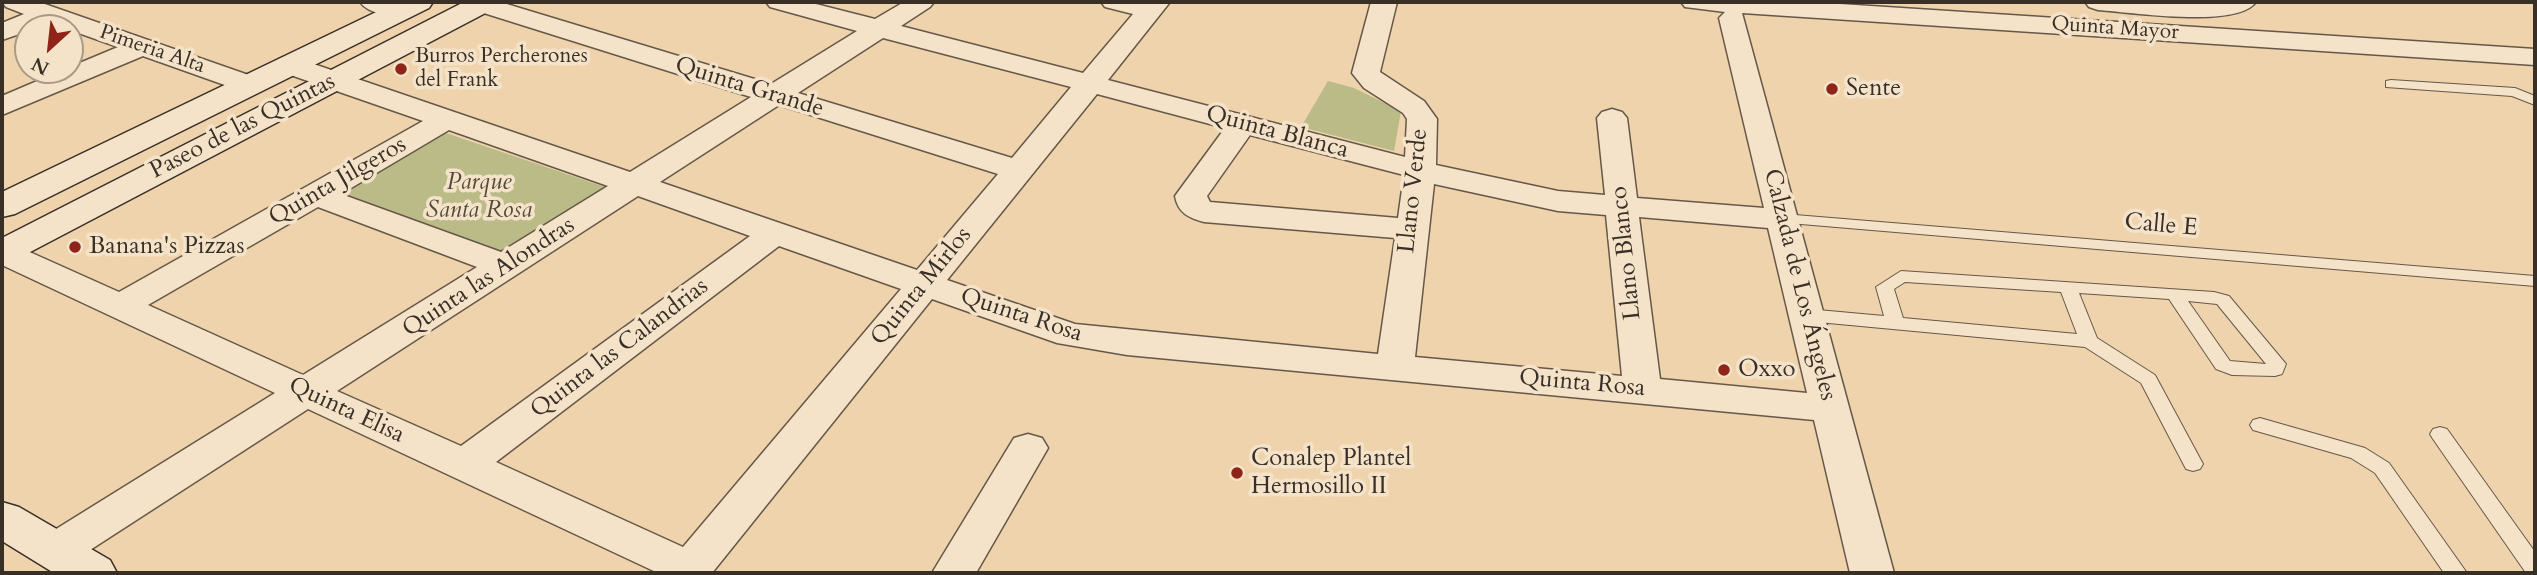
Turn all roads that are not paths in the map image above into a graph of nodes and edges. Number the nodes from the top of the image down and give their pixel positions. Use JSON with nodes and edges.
{"nodes":[{"id":1,"x":15,"y":2,"type":"edge"},
{"id":2,"x":779,"y":2,"type":"edge"},
{"id":3,"x":921,"y":2,"type":"edge"},
{"id":4,"x":1114,"y":2,"type":"edge"},
{"id":5,"x":1384,"y":2,"type":"edge"},
{"id":6,"x":2098,"y":2,"type":"edge"},
{"id":7,"x":2243,"y":2,"type":"edge"},
{"id":8,"x":482,"y":3,"type":"edge"},
{"id":9,"x":398,"y":5,"type":"edge"},
{"id":10,"x":1724,"y":5,"type":"edge"},
{"id":11,"x":1153,"y":6,"type":"edge"},
{"id":12,"x":48,"y":14,"type":"edge"},
{"id":13,"x":84,"y":27,"type":"edge"},
{"id":14,"x":878,"y":29,"type":"junction"},
{"id":15,"x":142,"y":47,"type":"junction"},
{"id":16,"x":2535,"y":57,"type":"edge"},
{"id":17,"x":289,"y":65,"type":"junction"},
{"id":18,"x":333,"y":80,"type":"junction"},
{"id":19,"x":2391,"y":84,"type":"dead end"},
{"id":20,"x":250,"y":85,"type":"junction"},
{"id":21,"x":1091,"y":85,"type":"junction"},
{"id":22,"x":774,"y":96,"type":"junction"},
{"id":23,"x":2535,"y":102,"type":"edge"},
{"id":24,"x":2,"y":106,"type":"edge"},
{"id":25,"x":1612,"y":118,"type":"dead end"},
{"id":26,"x":446,"y":120,"type":"junction"},
{"id":27,"x":1243,"y":124,"type":"junction"},
{"id":28,"x":1019,"y":170,"type":"junction"},
{"id":29,"x":1420,"y":171,"type":"junction"},
{"id":30,"x":635,"y":184,"type":"junction"},
{"id":31,"x":315,"y":195,"type":"junction"},
{"id":32,"x":2,"y":206,"type":"edge"},
{"id":33,"x":1622,"y":206,"type":"junction"},
{"id":34,"x":1783,"y":219,"type":"junction"},
{"id":35,"x":1411,"y":229,"type":"junction"},
{"id":36,"x":776,"y":232,"type":"junction"},
{"id":37,"x":2,"y":252,"type":"edge"},
{"id":38,"x":506,"y":266,"type":"junction"},
{"id":39,"x":2535,"y":281,"type":"edge"},
{"id":40,"x":925,"y":284,"type":"junction"},
{"id":41,"x":2068,"y":288,"type":"junction"},
{"id":42,"x":2175,"y":295,"type":"junction"},
{"id":43,"x":121,"y":306,"type":"junction"},
{"id":44,"x":1807,"y":315,"type":"junction"},
{"id":45,"x":1895,"y":323,"type":"junction"},
{"id":46,"x":2089,"y":341,"type":"junction"},
{"id":47,"x":1395,"y":368,"type":"junction"},
{"id":48,"x":1642,"y":389,"type":"junction"},
{"id":49,"x":308,"y":393,"type":"junction"},
{"id":50,"x":1830,"y":408,"type":"junction"},
{"id":51,"x":2260,"y":425,"type":"dead end"},
{"id":52,"x":2440,"y":434,"type":"dead end"},
{"id":53,"x":1028,"y":448,"type":"dead end"},
{"id":54,"x":2193,"y":464,"type":"dead end"},
{"id":55,"x":464,"y":465,"type":"junction"},
{"id":56,"x":2,"y":519,"type":"edge"},
{"id":57,"x":74,"y":562,"type":"edge"},
{"id":58,"x":2535,"y":569,"type":"edge"},
{"id":59,"x":689,"y":571,"type":"edge"},
{"id":60,"x":954,"y":573,"type":"edge"},
{"id":61,"x":1872,"y":573,"type":"edge"},
{"id":62,"x":2456,"y":573,"type":"edge"}],
"edges":[{"from":1,"to":12,"type":"street","name":"Pimeria Alta"},
{"from":2,"to":14,"type":"street","name":"Quinta Blanca"},
{"from":3,"to":14,"type":"street","name":"Quinta las Alondras"},
{"from":4,"to":11,"type":"street"},
{"from":5,"to":29,"type":"street","name":"Llano Verde"},
{"from":6,"to":7,"type":"street"},
{"from":8,"to":18,"type":"main road","name":"Paseo de las Quintas"},
{"from":8,"to":22,"type":"street","name":"Quinta Grande"},
{"from":9,"to":17,"type":"main road","name":"Paseo de las Quintas"},
{"from":10,"to":16,"type":"street","name":"Quinta Mayor"},
{"from":10,"to":34,"type":"street","name":"Calzada de Los Ángeles"},
{"from":11,"to":21,"type":"street","name":"Quinta Mirlos"},
{"from":13,"to":15,"type":"street","name":"Pimeria Alta"},
{"from":14,"to":21,"type":"street","name":"Quinta Blanca"},
{"from":14,"to":22,"type":"street","name":"Quinta las Alondras"},
{"from":15,"to":20,"type":"street","name":"Pimeria Alta"},
{"from":15,"to":24,"type":"street"},
{"from":17,"to":18,"type":"street","name":"Quinta Rosa"},
{"from":17,"to":20,"type":"main road","name":"Paseo de las Quintas"},
{"from":18,"to":26,"type":"street","name":"Quinta Rosa"},
{"from":18,"to":37,"type":"main road","name":"Paseo de las Quintas"},
{"from":19,"to":23,"type":"lane"},
{"from":20,"to":32,"type":"main road","name":"Paseo de las Quintas"},
{"from":21,"to":27,"type":"street","name":"Quinta Blanca"},
{"from":21,"to":28,"type":"street","name":"Quinta Mirlos"},
{"from":22,"to":28,"type":"street","name":"Quinta Grande"},
{"from":22,"to":30,"type":"street","name":"Quinta las Alondras"},
{"from":25,"to":33,"type":"street","name":"Llano Blanco"},
{"from":26,"to":30,"type":"street","name":"Quinta Rosa"},
{"from":26,"to":31,"type":"street","name":"Quinta Jilgeros"},
{"from":27,"to":29,"type":"street","name":"Quinta Blanca"},
{"from":27,"to":35,"type":"street"},
{"from":28,"to":40,"type":"street","name":"Quinta Mirlos"},
{"from":29,"to":33,"type":"street","name":"Quinta Blanca"},
{"from":29,"to":35,"type":"street","name":"Llano Verde"},
{"from":30,"to":36,"type":"street","name":"Quinta Rosa"},
{"from":30,"to":38,"type":"street","name":"Quinta las Alondras"},
{"from":31,"to":38,"type":"street"},
{"from":31,"to":43,"type":"street","name":"Quinta Jilgeros"},
{"from":33,"to":34,"type":"street","name":"Quinta Blanca"},
{"from":33,"to":48,"type":"street","name":"Llano Blanco"},
{"from":34,"to":39,"type":"lane","name":"Calle E"},
{"from":34,"to":44,"type":"street","name":"Calzada de Los Ángeles"},
{"from":35,"to":47,"type":"street","name":"Llano Verde"},
{"from":36,"to":40,"type":"street","name":"Quinta Rosa"},
{"from":36,"to":55,"type":"street","name":"Quinta las Calandrias"},
{"from":37,"to":43,"type":"street","name":"Quinta Elisa"},
{"from":38,"to":49,"type":"street","name":"Quinta las Alondras"},
{"from":40,"to":47,"type":"street","name":"Quinta Rosa"},
{"from":40,"to":59,"type":"street","name":"Quinta Mirlos"},
{"from":41,"to":42,"type":"lane"},
{"from":41,"to":45,"type":"lane"},
{"from":41,"to":46,"type":"lane"},
{"from":42,"to":42,"type":"lane"},
{"from":43,"to":49,"type":"street","name":"Quinta Elisa"},
{"from":44,"to":45,"type":"lane"},
{"from":44,"to":50,"type":"street","name":"Calzada de Los Ángeles"},
{"from":45,"to":46,"type":"lane"},
{"from":46,"to":54,"type":"lane"},
{"from":47,"to":48,"type":"street","name":"Quinta Rosa"},
{"from":48,"to":50,"type":"street","name":"Quinta Rosa"},
{"from":49,"to":55,"type":"street","name":"Quinta Elisa"},
{"from":49,"to":57,"type":"street","name":"Quinta las Alondras"},
{"from":50,"to":61,"type":"street","name":"Calzada de Los Ángeles"},
{"from":51,"to":62,"type":"lane"},
{"from":52,"to":58,"type":"lane"},
{"from":53,"to":60,"type":"street"},
{"from":55,"to":59,"type":"street","name":"Quinta Elisa"},
{"from":56,"to":57,"type":"main road"}]}
